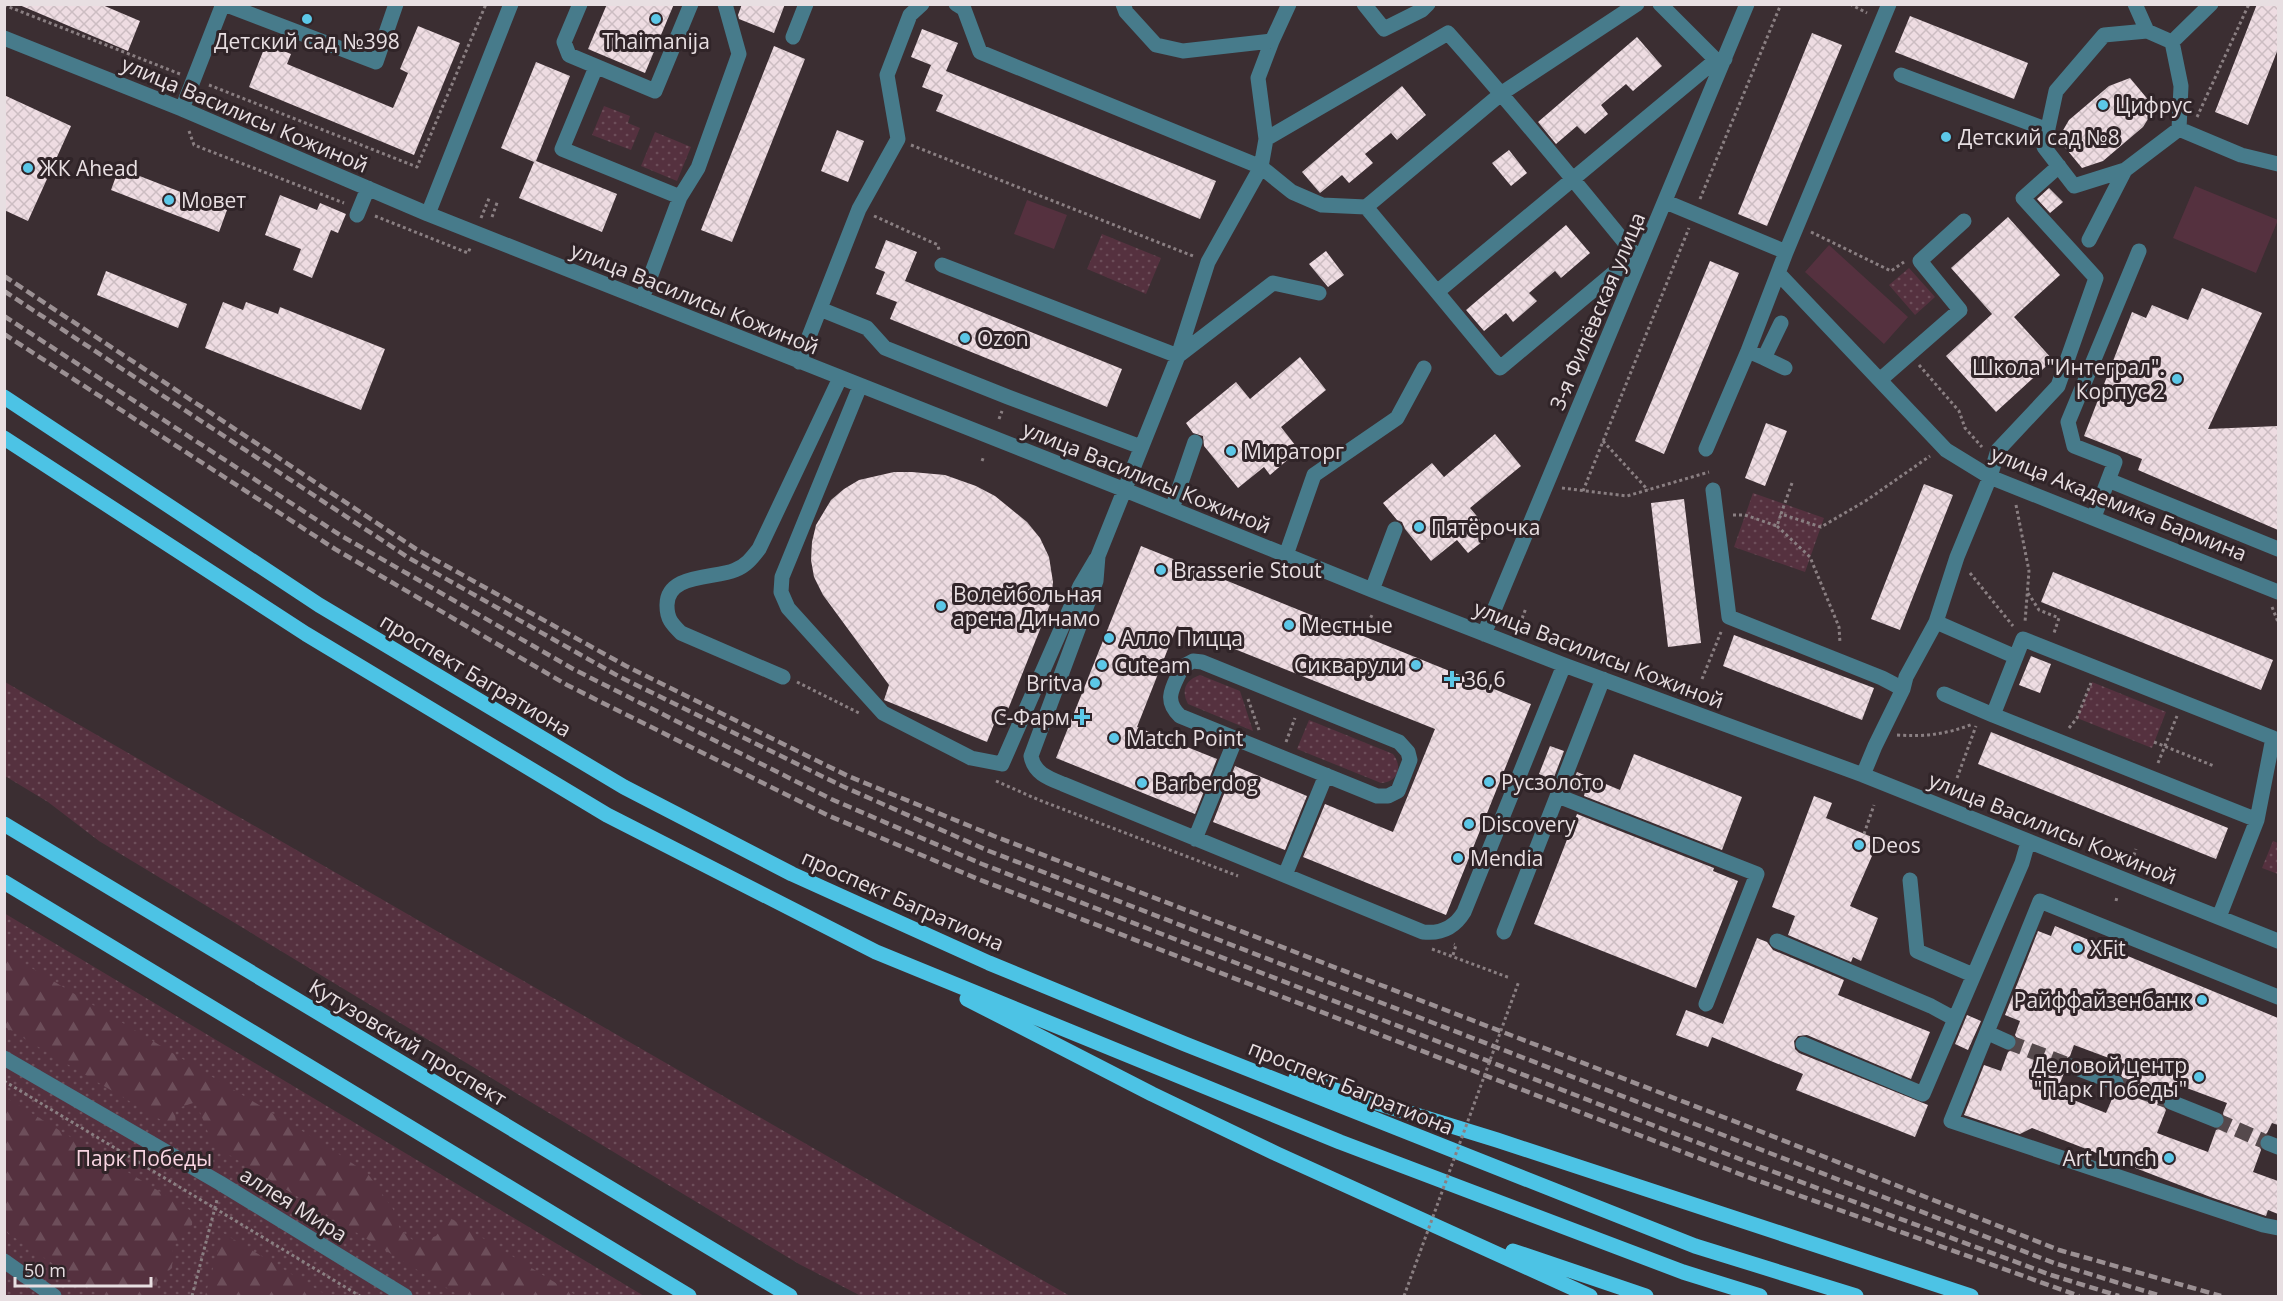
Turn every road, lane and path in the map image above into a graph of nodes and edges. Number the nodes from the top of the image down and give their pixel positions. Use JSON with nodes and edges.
{"nodes":[{"id":1,"x":224,"y":4,"type":"edge"},
{"id":2,"x":396,"y":4,"type":"edge"},
{"id":3,"x":486,"y":4,"type":"edge"},
{"id":4,"x":511,"y":4,"type":"edge"},
{"id":5,"x":580,"y":4,"type":"edge"},
{"id":6,"x":692,"y":4,"type":"edge"},
{"id":7,"x":725,"y":4,"type":"edge"},
{"id":8,"x":806,"y":4,"type":"edge"},
{"id":9,"x":922,"y":4,"type":"edge"},
{"id":10,"x":956,"y":4,"type":"edge"},
{"id":11,"x":1123,"y":4,"type":"edge"},
{"id":12,"x":1289,"y":4,"type":"edge"},
{"id":13,"x":1364,"y":4,"type":"edge"},
{"id":14,"x":1428,"y":4,"type":"edge"},
{"id":15,"x":1637,"y":4,"type":"edge"},
{"id":16,"x":1660,"y":4,"type":"edge"},
{"id":17,"x":1747,"y":4,"type":"edge"},
{"id":18,"x":1782,"y":4,"type":"edge"},
{"id":19,"x":1889,"y":4,"type":"edge"},
{"id":20,"x":2135,"y":4,"type":"edge"},
{"id":21,"x":2211,"y":4,"type":"edge"},
{"id":22,"x":2249,"y":4,"type":"edge"},
{"id":23,"x":4,"y":6,"type":"edge"},
{"id":24,"x":2147,"y":31,"type":"junction"},
{"id":25,"x":793,"y":37,"type":"dead end"},
{"id":26,"x":4,"y":38,"type":"edge"},
{"id":27,"x":1272,"y":41,"type":"junction"},
{"id":28,"x":2172,"y":42,"type":"junction"},
{"id":29,"x":1721,"y":59,"type":"junction"},
{"id":30,"x":596,"y":67,"type":"junction"},
{"id":31,"x":1901,"y":75,"type":"dead end"},
{"id":32,"x":195,"y":79,"type":"junction"},
{"id":33,"x":1502,"y":93,"type":"junction"},
{"id":34,"x":182,"y":109,"type":"junction"},
{"id":35,"x":2048,"y":130,"type":"junction"},
{"id":36,"x":2184,"y":131,"type":"junction"},
{"id":37,"x":1266,"y":139,"type":"junction"},
{"id":38,"x":898,"y":140,"type":"junction"},
{"id":39,"x":194,"y":146,"type":"dead end"},
{"id":40,"x":2278,"y":164,"type":"edge"},
{"id":41,"x":2059,"y":166,"type":"junction"},
{"id":42,"x":1261,"y":167,"type":"junction"},
{"id":43,"x":2125,"y":170,"type":"junction"},
{"id":44,"x":1573,"y":179,"type":"junction"},
{"id":45,"x":368,"y":188,"type":"junction"},
{"id":46,"x":680,"y":197,"type":"junction"},
{"id":47,"x":498,"y":200,"type":"dead end"},
{"id":48,"x":1666,"y":202,"type":"junction"},
{"id":49,"x":1366,"y":207,"type":"junction"},
{"id":50,"x":859,"y":209,"type":"junction"},
{"id":51,"x":358,"y":212,"type":"junction"},
{"id":52,"x":428,"y":214,"type":"junction"},
{"id":53,"x":1694,"y":214,"type":"junction"},
{"id":54,"x":492,"y":217,"type":"dead end"},
{"id":55,"x":1964,"y":221,"type":"dead end"},
{"id":56,"x":1798,"y":227,"type":"junction"},
{"id":57,"x":2089,"y":240,"type":"dead end"},
{"id":58,"x":2139,"y":251,"type":"dead end"},
{"id":59,"x":1786,"y":252,"type":"junction"},
{"id":60,"x":468,"y":253,"type":"dead end"},
{"id":61,"x":1636,"y":260,"type":"junction"},
{"id":62,"x":1920,"y":261,"type":"junction"},
{"id":63,"x":1208,"y":262,"type":"junction"},
{"id":64,"x":942,"y":265,"type":"joint"},
{"id":65,"x":1778,"y":273,"type":"junction"},
{"id":66,"x":1437,"y":292,"type":"junction"},
{"id":67,"x":1319,"y":293,"type":"dead end"},
{"id":68,"x":642,"y":299,"type":"junction"},
{"id":69,"x":820,"y":309,"type":"junction"},
{"id":70,"x":1781,"y":322,"type":"dead end"},
{"id":71,"x":1748,"y":351,"type":"junction"},
{"id":72,"x":1910,"y":355,"type":"junction"},
{"id":73,"x":1178,"y":356,"type":"junction"},
{"id":74,"x":1764,"y":358,"type":"junction"},
{"id":75,"x":800,"y":362,"type":"junction"},
{"id":76,"x":1424,"y":368,"type":"dead end"},
{"id":77,"x":1785,"y":368,"type":"dead end"},
{"id":78,"x":840,"y":378,"type":"junction"},
{"id":79,"x":1881,"y":380,"type":"junction"},
{"id":80,"x":860,"y":386,"type":"junction"},
{"id":81,"x":4,"y":397,"type":"edge"},
{"id":82,"x":4,"y":438,"type":"edge"},
{"id":83,"x":1603,"y":441,"type":"junction"},
{"id":84,"x":1195,"y":442,"type":"dead end"},
{"id":85,"x":1141,"y":447,"type":"junction"},
{"id":86,"x":1706,"y":449,"type":"dead end"},
{"id":87,"x":1934,"y":453,"type":"dead end"},
{"id":88,"x":984,"y":456,"type":"dead end"},
{"id":89,"x":982,"y":461,"type":"dead end"},
{"id":90,"x":1995,"y":461,"type":"junction"},
{"id":91,"x":1990,"y":477,"type":"junction"},
{"id":92,"x":2108,"y":480,"type":"junction"},
{"id":93,"x":1792,"y":483,"type":"dead end"},
{"id":94,"x":1546,"y":486,"type":"junction"},
{"id":95,"x":1125,"y":490,"type":"junction"},
{"id":96,"x":1648,"y":490,"type":"junction"},
{"id":97,"x":1713,"y":490,"type":"joint"},
{"id":98,"x":1583,"y":491,"type":"junction"},
{"id":99,"x":2016,"y":505,"type":"dead end"},
{"id":100,"x":1172,"y":509,"type":"junction"},
{"id":101,"x":1781,"y":514,"type":"junction"},
{"id":102,"x":1716,"y":516,"type":"junction"},
{"id":103,"x":2094,"y":517,"type":"junction"},
{"id":104,"x":1777,"y":526,"type":"junction"},
{"id":105,"x":1395,"y":529,"type":"dead end"},
{"id":106,"x":2278,"y":549,"type":"edge"},
{"id":107,"x":1286,"y":555,"type":"junction"},
{"id":108,"x":1098,"y":556,"type":"junction"},
{"id":109,"x":1958,"y":557,"type":"junction"},
{"id":110,"x":1371,"y":590,"type":"junction"},
{"id":111,"x":2027,"y":592,"type":"junction"},
{"id":112,"x":2278,"y":592,"type":"edge"},
{"id":113,"x":1526,"y":608,"type":"dead end"},
{"id":114,"x":1372,"y":615,"type":"dead end"},
{"id":115,"x":1728,"y":617,"type":"junction"},
{"id":116,"x":1936,"y":622,"type":"junction"},
{"id":117,"x":1520,"y":624,"type":"dead end"},
{"id":118,"x":1363,"y":634,"type":"dead end"},
{"id":119,"x":1484,"y":634,"type":"junction"},
{"id":120,"x":2023,"y":639,"type":"junction"},
{"id":121,"x":2050,"y":650,"type":"junction"},
{"id":122,"x":2016,"y":657,"type":"junction"},
{"id":123,"x":2079,"y":661,"type":"junction"},
{"id":124,"x":1842,"y":662,"type":"junction"},
{"id":125,"x":1564,"y":664,"type":"junction"},
{"id":126,"x":783,"y":677,"type":"dead end"},
{"id":127,"x":1240,"y":678,"type":"junction"},
{"id":128,"x":1603,"y":679,"type":"junction"},
{"id":129,"x":1702,"y":679,"type":"dead end"},
{"id":130,"x":1903,"y":689,"type":"junction"},
{"id":131,"x":1944,"y":694,"type":"dead end"},
{"id":132,"x":1302,"y":702,"type":"junction"},
{"id":133,"x":2182,"y":702,"type":"junction"},
{"id":134,"x":1993,"y":715,"type":"junction"},
{"id":135,"x":1881,"y":733,"type":"junction"},
{"id":136,"x":1236,"y":738,"type":"junction"},
{"id":137,"x":2059,"y":741,"type":"junction"},
{"id":138,"x":2154,"y":742,"type":"dead end"},
{"id":139,"x":2164,"y":746,"type":"junction"},
{"id":140,"x":1273,"y":754,"type":"junction"},
{"id":141,"x":2214,"y":766,"type":"dead end"},
{"id":142,"x":1326,"y":775,"type":"junction"},
{"id":143,"x":1863,"y":776,"type":"junction"},
{"id":144,"x":1957,"y":778,"type":"dead end"},
{"id":145,"x":2152,"y":778,"type":"junction"},
{"id":146,"x":1558,"y":796,"type":"junction"},
{"id":147,"x":1874,"y":805,"type":"dead end"},
{"id":148,"x":2257,"y":820,"type":"junction"},
{"id":149,"x":4,"y":824,"type":"edge"},
{"id":150,"x":1864,"y":834,"type":"dead end"},
{"id":151,"x":1195,"y":839,"type":"junction"},
{"id":152,"x":2028,"y":842,"type":"junction"},
{"id":153,"x":2136,"y":849,"type":"dead end"},
{"id":154,"x":2132,"y":861,"type":"dead end"},
{"id":155,"x":1285,"y":875,"type":"junction"},
{"id":156,"x":1910,"y":880,"type":"dead end"},
{"id":157,"x":4,"y":882,"type":"edge"},
{"id":158,"x":2219,"y":917,"type":"junction"},
{"id":159,"x":1504,"y":932,"type":"dead end"},
{"id":160,"x":1777,"y":941,"type":"dead end"},
{"id":161,"x":2278,"y":941,"type":"edge"},
{"id":162,"x":1456,"y":945,"type":"dead end"},
{"id":163,"x":876,"y":952,"type":"junction"},
{"id":164,"x":1453,"y":955,"type":"dead end"},
{"id":165,"x":1973,"y":975,"type":"junction"},
{"id":166,"x":1519,"y":981,"type":"dead end"},
{"id":167,"x":2278,"y":997,"type":"edge"},
{"id":168,"x":1706,"y":1004,"type":"dead end"},
{"id":169,"x":1954,"y":1019,"type":"junction"},
{"id":170,"x":1988,"y":1033,"type":"junction"},
{"id":171,"x":2008,"y":1042,"type":"tunnel mouth"},
{"id":172,"x":1185,"y":1044,"type":"junction"},
{"id":173,"x":1803,"y":1044,"type":"dead end"},
{"id":174,"x":4,"y":1058,"type":"edge"},
{"id":175,"x":2070,"y":1066,"type":"tunnel mouth"},
{"id":176,"x":4,"y":1081,"type":"edge"},
{"id":177,"x":2116,"y":1083,"type":"tunnel mouth"},
{"id":178,"x":2171,"y":1102,"type":"tunnel mouth"},
{"id":179,"x":2216,"y":1120,"type":"tunnel mouth"},
{"id":180,"x":220,"y":1183,"type":"junction"},
{"id":181,"x":216,"y":1208,"type":"junction"},
{"id":182,"x":1439,"y":1226,"type":"junction"},
{"id":183,"x":2278,"y":1228,"type":"edge"},
{"id":184,"x":4,"y":1261,"type":"edge"},
{"id":185,"x":54,"y":1296,"type":"edge"},
{"id":186,"x":192,"y":1296,"type":"edge"},
{"id":187,"x":360,"y":1296,"type":"edge"},
{"id":188,"x":405,"y":1296,"type":"edge"},
{"id":189,"x":689,"y":1296,"type":"edge"},
{"id":190,"x":790,"y":1296,"type":"edge"},
{"id":191,"x":1404,"y":1296,"type":"edge"},
{"id":192,"x":1590,"y":1296,"type":"edge"},
{"id":193,"x":1646,"y":1296,"type":"edge"},
{"id":194,"x":1760,"y":1296,"type":"edge"},
{"id":195,"x":1856,"y":1296,"type":"edge"},
{"id":196,"x":1971,"y":1296,"type":"edge"}],
"edges":[{"from":1,"to":2,"type":"street"},
{"from":1,"to":32,"type":"street"},
{"from":3,"to":32,"type":"path"},
{"from":4,"to":52,"type":"street"},
{"from":5,"to":30,"type":"street"},
{"from":6,"to":30,"type":"street"},
{"from":7,"to":46,"type":"street"},
{"from":8,"to":25,"type":"street"},
{"from":9,"to":38,"type":"street"},
{"from":10,"to":42,"type":"street"},
{"from":11,"to":27,"type":"street"},
{"from":12,"to":27,"type":"street"},
{"from":13,"to":14,"type":"street"},
{"from":15,"to":33,"type":"street"},
{"from":16,"to":29,"type":"street"},
{"from":17,"to":29,"type":"street","name":"3-я Филёвская улица"},
{"from":18,"to":53,"type":"path"},
{"from":19,"to":56,"type":"street"},
{"from":20,"to":24,"type":"street"},
{"from":21,"to":28,"type":"street"},
{"from":22,"to":36,"type":"path"},
{"from":23,"to":32,"type":"path"},
{"from":24,"to":28,"type":"street"},
{"from":24,"to":35,"type":"street"},
{"from":26,"to":34,"type":"street","name":"улица Василисы Кожиной"},
{"from":27,"to":37,"type":"street"},
{"from":28,"to":36,"type":"street"},
{"from":29,"to":44,"type":"street"},
{"from":29,"to":48,"type":"street","name":"3-я Филёвская улица"},
{"from":30,"to":46,"type":"street"},
{"from":31,"to":35,"type":"street"},
{"from":32,"to":34,"type":"street"},
{"from":33,"to":37,"type":"street"},
{"from":33,"to":44,"type":"street"},
{"from":33,"to":49,"type":"street"},
{"from":34,"to":45,"type":"street","name":"улица Василисы Кожиной"},
{"from":35,"to":41,"type":"street"},
{"from":36,"to":40,"type":"street"},
{"from":36,"to":43,"type":"street"},
{"from":37,"to":42,"type":"street"},
{"from":38,"to":50,"type":"street"},
{"from":38,"to":63,"type":"path"},
{"from":39,"to":51,"type":"path"},
{"from":41,"to":43,"type":"street"},
{"from":41,"to":90,"type":"street"},
{"from":42,"to":49,"type":"street"},
{"from":42,"to":63,"type":"street"},
{"from":43,"to":57,"type":"street"},
{"from":44,"to":61,"type":"street"},
{"from":44,"to":66,"type":"street"},
{"from":45,"to":51,"type":"street"},
{"from":45,"to":52,"type":"street","name":"улица Василисы Кожиной"},
{"from":46,"to":68,"type":"street"},
{"from":47,"to":54,"type":"path"},
{"from":48,"to":53,"type":"street"},
{"from":48,"to":61,"type":"street","name":"3-я Филёвская улица"},
{"from":49,"to":66,"type":"street"},
{"from":50,"to":64,"type":"path"},
{"from":50,"to":69,"type":"street"},
{"from":51,"to":60,"type":"path"},
{"from":52,"to":68,"type":"street","name":"улица Василисы Кожиной"},
{"from":53,"to":59,"type":"street"},
{"from":53,"to":83,"type":"path"},
{"from":55,"to":62,"type":"street"},
{"from":56,"to":59,"type":"street"},
{"from":56,"to":62,"type":"path"},
{"from":58,"to":92,"type":"street"},
{"from":59,"to":65,"type":"street"},
{"from":61,"to":66,"type":"street"},
{"from":61,"to":94,"type":"street","name":"3-я Филёвская улица"},
{"from":62,"to":72,"type":"street"},
{"from":63,"to":73,"type":"street"},
{"from":64,"to":73,"type":"street"},
{"from":65,"to":71,"type":"street"},
{"from":65,"to":79,"type":"street","name":"улица Академика Бармина"},
{"from":67,"to":73,"type":"street"},
{"from":68,"to":75,"type":"street","name":"улица Василисы Кожиной"},
{"from":69,"to":75,"type":"street"},
{"from":69,"to":85,"type":"street"},
{"from":70,"to":74,"type":"street"},
{"from":71,"to":74,"type":"street"},
{"from":71,"to":86,"type":"street"},
{"from":72,"to":79,"type":"street"},
{"from":72,"to":90,"type":"path"},
{"from":73,"to":85,"type":"street"},
{"from":74,"to":77,"type":"street"},
{"from":75,"to":78,"type":"street","name":"улица Василисы Кожиной"},
{"from":76,"to":107,"type":"street"},
{"from":78,"to":80,"type":"street","name":"улица Василисы Кожиной"},
{"from":78,"to":126,"type":"street"},
{"from":79,"to":91,"type":"street","name":"улица Академика Бармина"},
{"from":80,"to":95,"type":"street","name":"улица Василисы Кожиной"},
{"from":80,"to":108,"type":"street"},
{"from":81,"to":172,"type":"main road","name":"проспект Багратиона"},
{"from":82,"to":163,"type":"main road"},
{"from":83,"to":96,"type":"path"},
{"from":83,"to":98,"type":"path"},
{"from":84,"to":100,"type":"street"},
{"from":85,"to":95,"type":"street"},
{"from":87,"to":101,"type":"path"},
{"from":88,"to":89,"type":"path"},
{"from":90,"to":91,"type":"street"},
{"from":91,"to":103,"type":"street","name":"улица Академика Бармина"},
{"from":91,"to":109,"type":"street"},
{"from":92,"to":103,"type":"street"},
{"from":92,"to":106,"type":"street"},
{"from":93,"to":101,"type":"path"},
{"from":94,"to":98,"type":"path"},
{"from":94,"to":119,"type":"street","name":"3-я Филёвская улица"},
{"from":95,"to":100,"type":"street","name":"улица Василисы Кожиной"},
{"from":95,"to":108,"type":"street"},
{"from":96,"to":97,"type":"path"},
{"from":96,"to":98,"type":"path"},
{"from":97,"to":102,"type":"street"},
{"from":99,"to":111,"type":"path"},
{"from":100,"to":107,"type":"street","name":"улица Василисы Кожиной"},
{"from":101,"to":104,"type":"path"},
{"from":102,"to":104,"type":"path"},
{"from":102,"to":115,"type":"street"},
{"from":103,"to":112,"type":"street","name":"улица Академика Бармина"},
{"from":104,"to":124,"type":"path"},
{"from":105,"to":110,"type":"street"},
{"from":107,"to":110,"type":"street","name":"улица Василисы Кожиной"},
{"from":108,"to":151,"type":"street"},
{"from":109,"to":116,"type":"street"},
{"from":109,"to":120,"type":"path"},
{"from":110,"to":119,"type":"street","name":"улица Василисы Кожиной"},
{"from":111,"to":120,"type":"path"},
{"from":111,"to":121,"type":"path"},
{"from":113,"to":117,"type":"path"},
{"from":114,"to":118,"type":"path"},
{"from":115,"to":124,"type":"street"},
{"from":115,"to":129,"type":"path"},
{"from":116,"to":122,"type":"street"},
{"from":116,"to":130,"type":"street"},
{"from":119,"to":125,"type":"street","name":"улица Василисы Кожиной"},
{"from":120,"to":121,"type":"street"},
{"from":120,"to":122,"type":"street"},
{"from":121,"to":123,"type":"street"},
{"from":122,"to":134,"type":"street"},
{"from":123,"to":133,"type":"street"},
{"from":123,"to":137,"type":"path"},
{"from":124,"to":130,"type":"street"},
{"from":125,"to":128,"type":"street","name":"улица Василисы Кожиной"},
{"from":125,"to":155,"type":"street"},
{"from":127,"to":132,"type":"street"},
{"from":127,"to":136,"type":"street"},
{"from":127,"to":140,"type":"path"},
{"from":128,"to":143,"type":"street","name":"улица Василисы Кожиной"},
{"from":128,"to":146,"type":"street"},
{"from":130,"to":135,"type":"street"},
{"from":131,"to":134,"type":"street"},
{"from":132,"to":140,"type":"path"},
{"from":132,"to":142,"type":"street"},
{"from":133,"to":139,"type":"path"},
{"from":133,"to":148,"type":"street"},
{"from":134,"to":137,"type":"street"},
{"from":135,"to":143,"type":"street"},
{"from":135,"to":144,"type":"path"},
{"from":136,"to":140,"type":"street"},
{"from":136,"to":151,"type":"street"},
{"from":137,"to":145,"type":"street"},
{"from":138,"to":139,"type":"path"},
{"from":139,"to":141,"type":"path"},
{"from":139,"to":145,"type":"path"},
{"from":140,"to":142,"type":"street"},
{"from":142,"to":155,"type":"street"},
{"from":143,"to":152,"type":"street","name":"улица Василисы Кожиной"},
{"from":145,"to":148,"type":"street"},
{"from":146,"to":159,"type":"street"},
{"from":146,"to":168,"type":"street"},
{"from":147,"to":150,"type":"path"},
{"from":148,"to":158,"type":"street"},
{"from":149,"to":190,"type":"main road","name":"Кутузовский проспект"},
{"from":151,"to":155,"type":"street"},
{"from":152,"to":158,"type":"street","name":"улица Василисы Кожиной"},
{"from":152,"to":165,"type":"street"},
{"from":153,"to":154,"type":"path"},
{"from":156,"to":165,"type":"street"},
{"from":157,"to":189,"type":"main road"},
{"from":158,"to":161,"type":"street","name":"улица Василисы Кожиной"},
{"from":160,"to":169,"type":"street"},
{"from":162,"to":164,"type":"path"},
{"from":163,"to":182,"type":"main road"},
{"from":163,"to":194,"type":"main road"},
{"from":165,"to":169,"type":"street"},
{"from":166,"to":191,"type":"path","bridge":true},
{"from":167,"to":170,"type":"street"},
{"from":169,"to":173,"type":"street"},
{"from":170,"to":171,"type":"street"},
{"from":170,"to":183,"type":"street"},
{"from":172,"to":195,"type":"main road","name":"проспект Багратиона"},
{"from":172,"to":196,"type":"main road"},
{"from":174,"to":180,"type":"street","name":"аллея Мира"},
{"from":175,"to":177,"type":"street"},
{"from":176,"to":181,"type":"path"},
{"from":178,"to":179,"type":"street"},
{"from":180,"to":181,"type":"path"},
{"from":180,"to":188,"type":"street","name":"аллея Мира"},
{"from":181,"to":186,"type":"path"},
{"from":181,"to":187,"type":"path"},
{"from":182,"to":192,"type":"main road"},
{"from":182,"to":193,"type":"main road"},
{"from":184,"to":185,"type":"street"}]}
